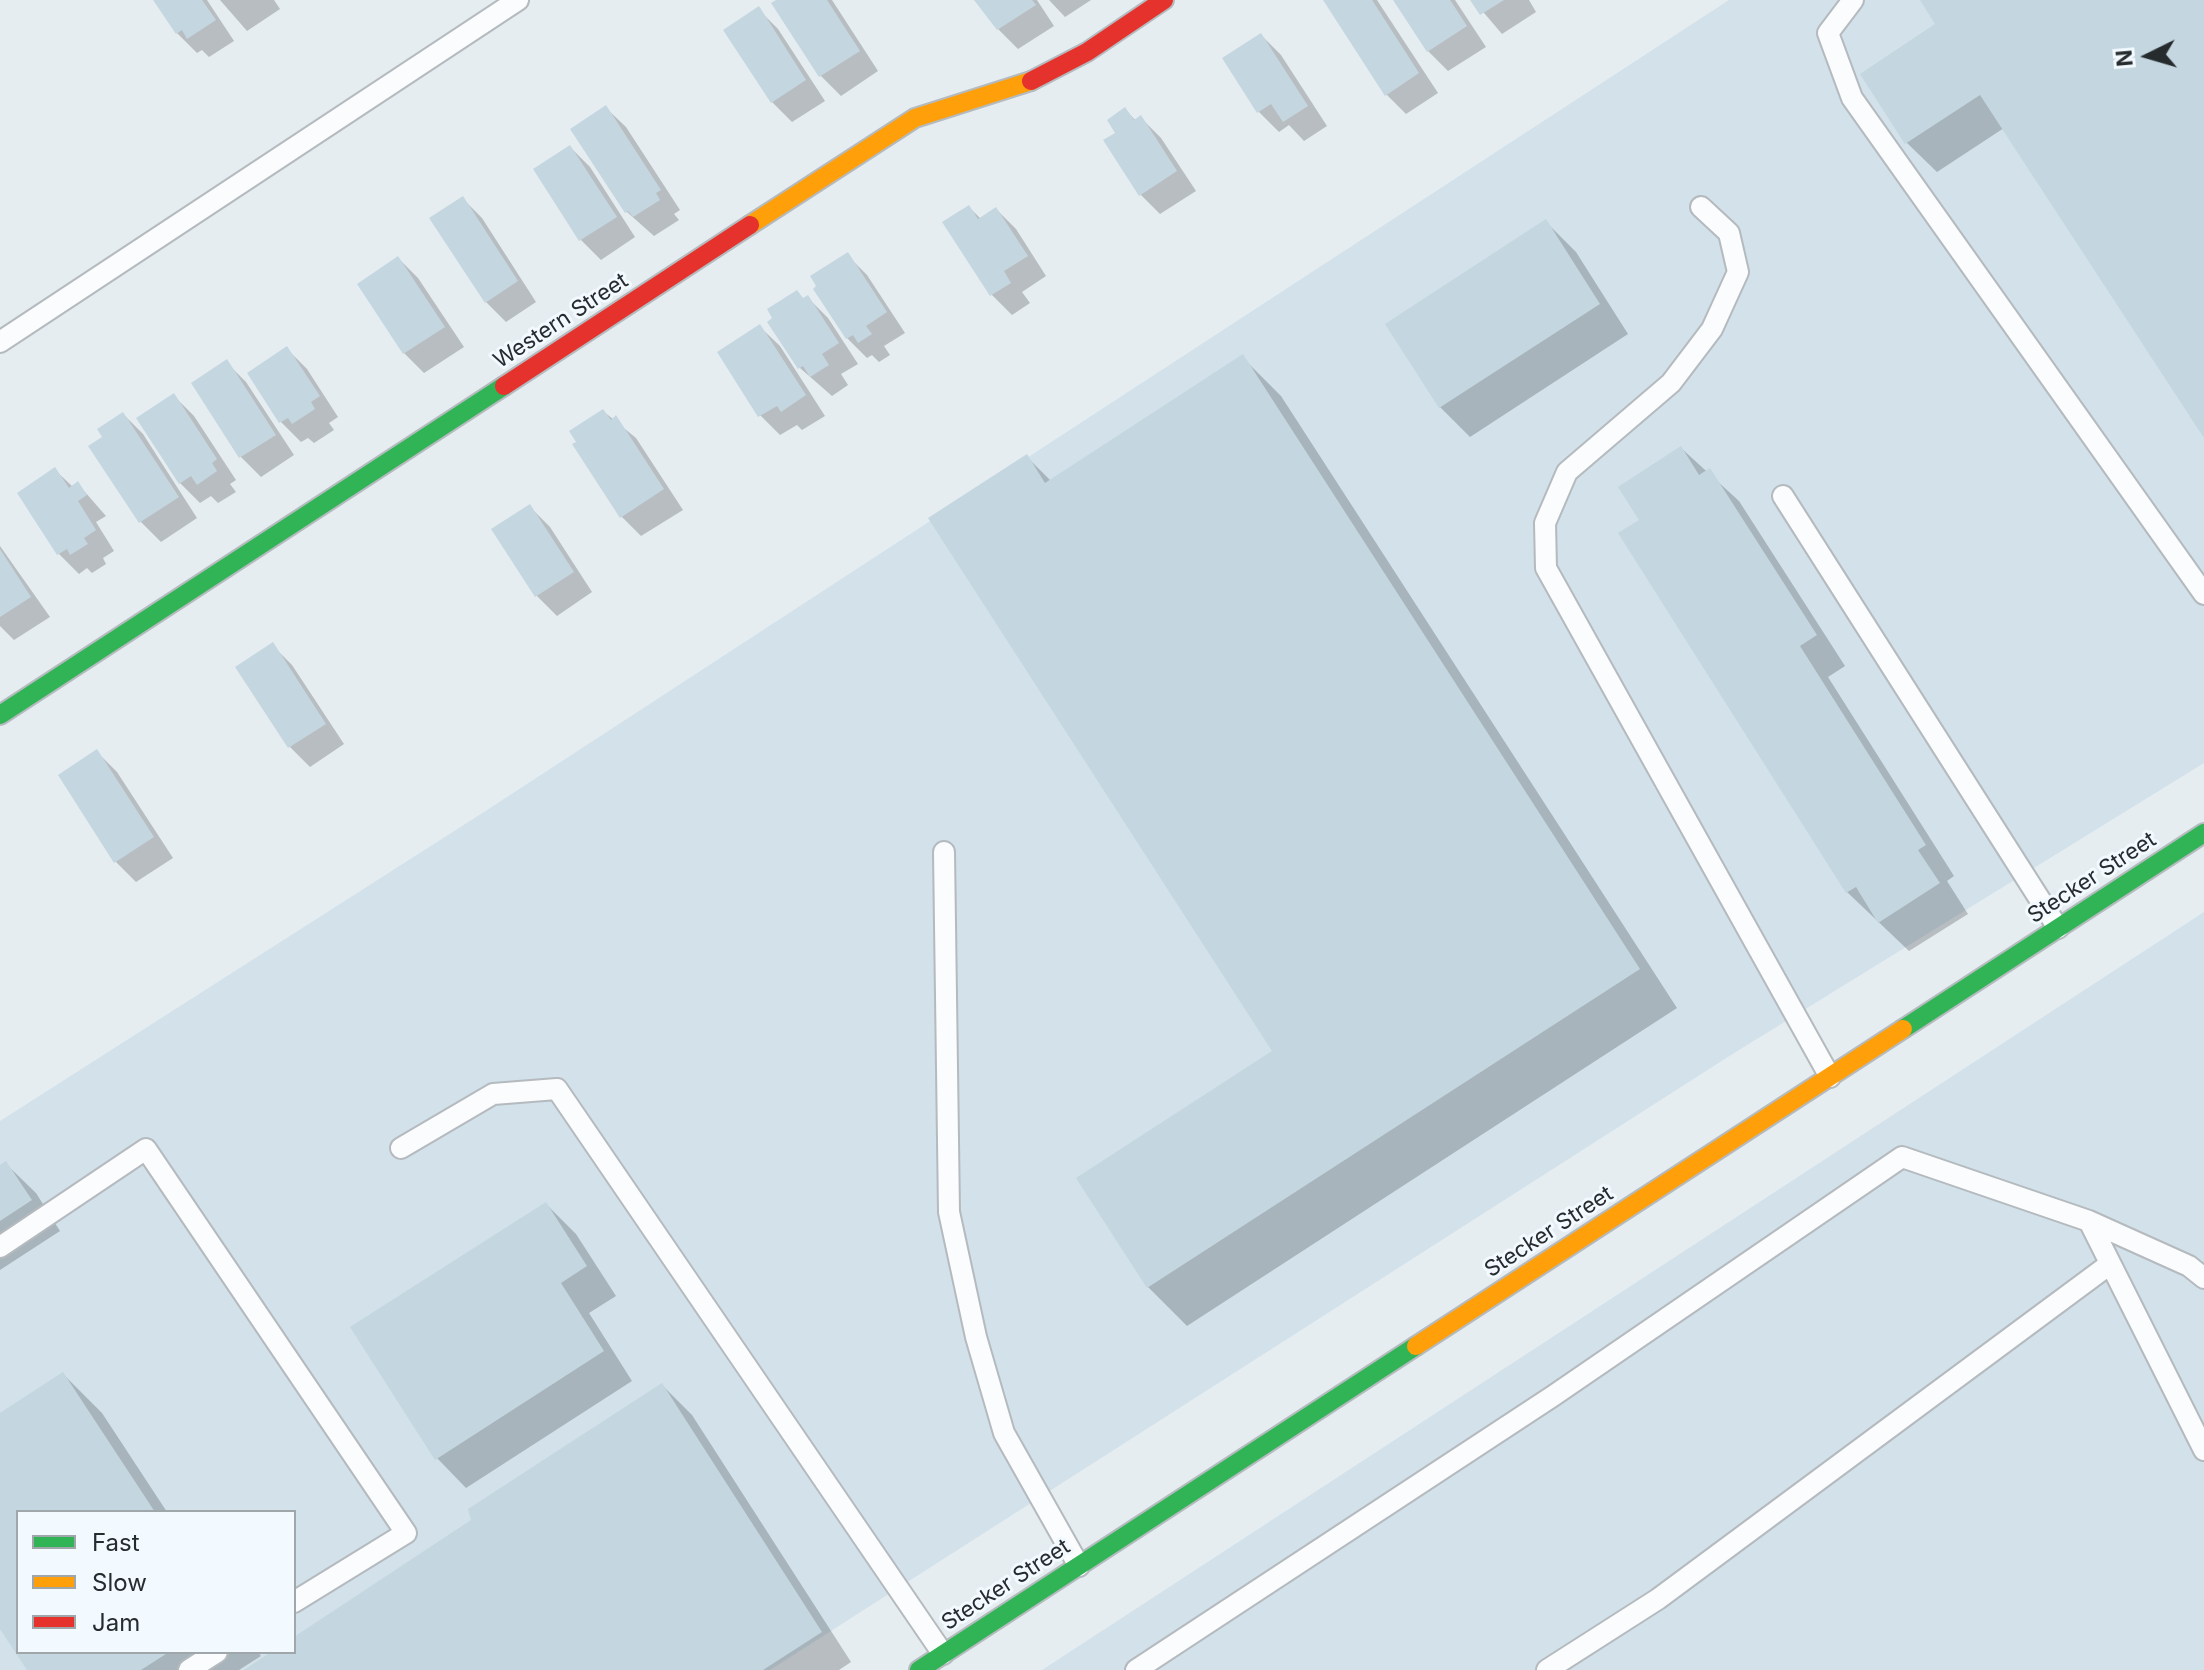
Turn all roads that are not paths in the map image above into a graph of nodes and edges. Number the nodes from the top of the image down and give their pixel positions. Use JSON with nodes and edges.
{"nodes":[{"id":1,"x":518,"y":0,"type":"edge"},
{"id":2,"x":1164,"y":0,"type":"edge"},
{"id":3,"x":1853,"y":0,"type":"edge"},
{"id":4,"x":1701,"y":207,"type":"dead end"},
{"id":5,"x":0,"y":342,"type":"edge"},
{"id":6,"x":1783,"y":496,"type":"dead end"},
{"id":7,"x":2204,"y":594,"type":"edge"},
{"id":8,"x":0,"y":715,"type":"edge"},
{"id":9,"x":2204,"y":833,"type":"edge"},
{"id":10,"x":944,"y":852,"type":"dead end"},
{"id":11,"x":2058,"y":928,"type":"junction"},
{"id":12,"x":1830,"y":1077,"type":"junction"},
{"id":13,"x":401,"y":1148,"type":"dead end"},
{"id":14,"x":2089,"y":1221,"type":"junction"},
{"id":15,"x":0,"y":1247,"type":"edge"},
{"id":16,"x":2110,"y":1264,"type":"junction"},
{"id":17,"x":2204,"y":1278,"type":"edge"},
{"id":18,"x":2204,"y":1450,"type":"edge"},
{"id":19,"x":1079,"y":1566,"type":"junction"},
{"id":20,"x":296,"y":1601,"type":"edge"},
{"id":21,"x":214,"y":1654,"type":"edge"},
{"id":22,"x":943,"y":1654,"type":"junction"},
{"id":23,"x":189,"y":1670,"type":"edge"},
{"id":24,"x":919,"y":1670,"type":"edge"},
{"id":25,"x":1136,"y":1670,"type":"edge"},
{"id":26,"x":1547,"y":1670,"type":"edge"}],
"edges":[{"from":1,"to":5,"type":"lane"},
{"from":2,"to":8,"type":"street","name":"Western Street"},
{"from":3,"to":7,"type":"lane"},
{"from":4,"to":12,"type":"lane"},
{"from":6,"to":11,"type":"lane"},
{"from":9,"to":11,"type":"street","name":"Stecker Street"},
{"from":10,"to":19,"type":"lane"},
{"from":11,"to":12,"type":"street","name":"Stecker Street"},
{"from":12,"to":19,"type":"street","name":"Stecker Street"},
{"from":13,"to":22,"type":"lane"},
{"from":14,"to":16,"type":"lane"},
{"from":14,"to":17,"type":"lane"},
{"from":14,"to":25,"type":"lane"},
{"from":15,"to":20,"type":"lane"},
{"from":16,"to":18,"type":"lane"},
{"from":16,"to":26,"type":"lane"},
{"from":19,"to":22,"type":"street","name":"Stecker Street"},
{"from":21,"to":23,"type":"lane"},
{"from":22,"to":24,"type":"street","name":"Stecker Street"}]}
